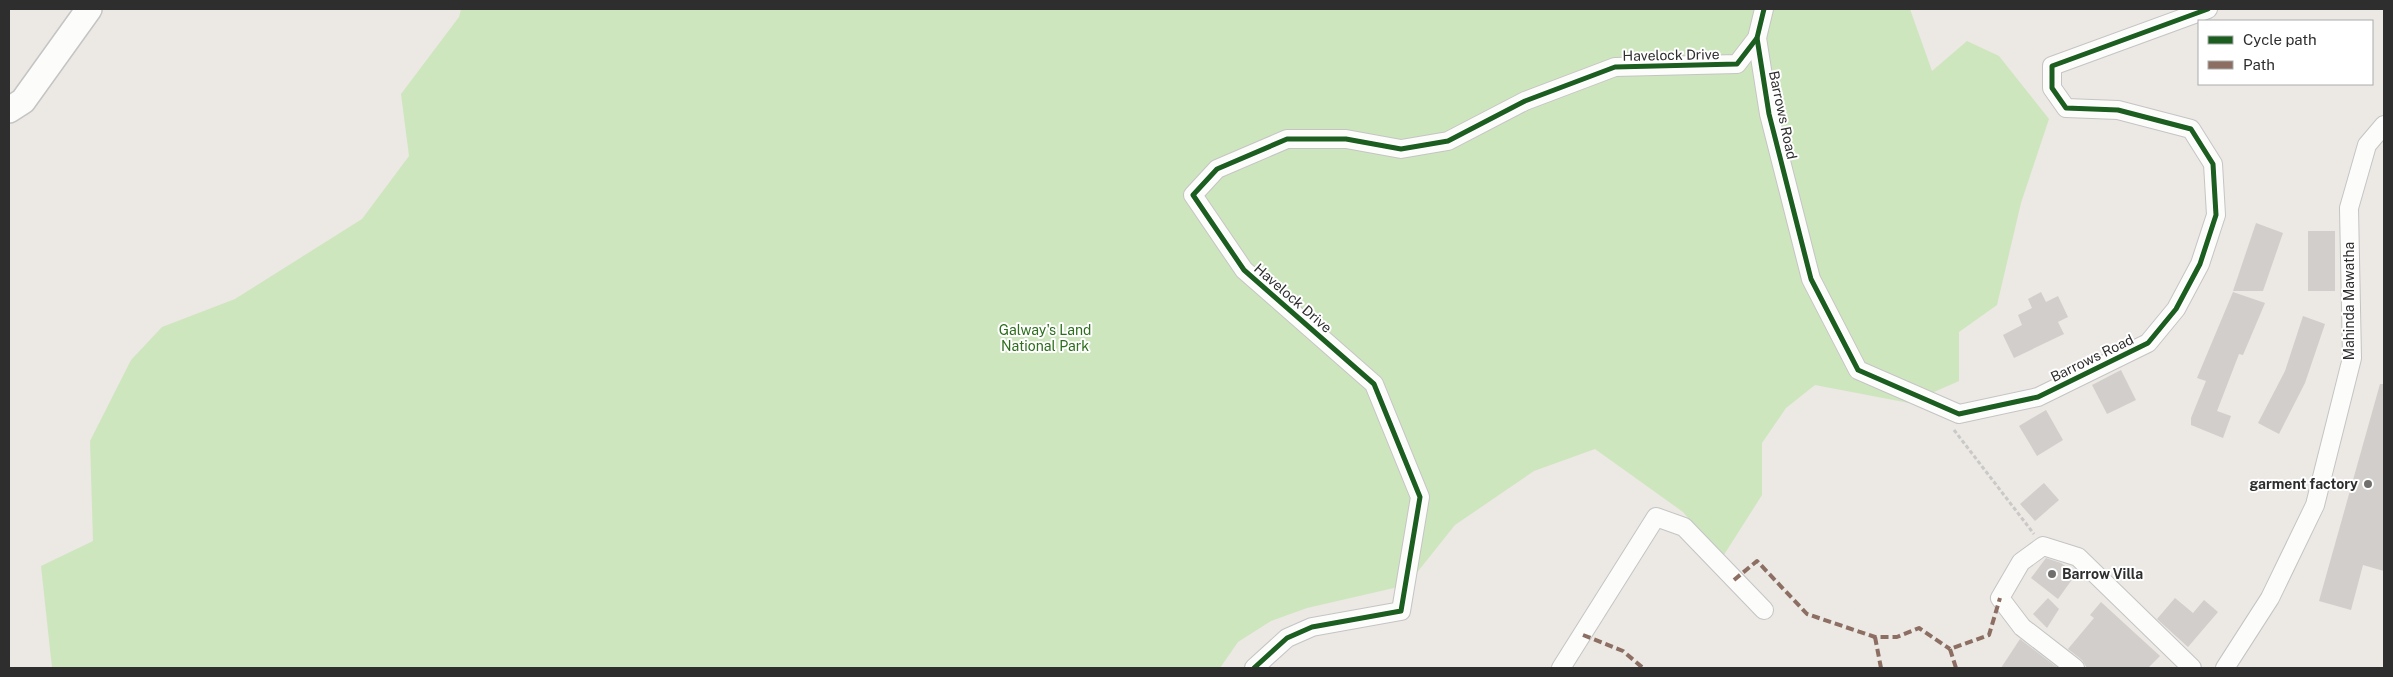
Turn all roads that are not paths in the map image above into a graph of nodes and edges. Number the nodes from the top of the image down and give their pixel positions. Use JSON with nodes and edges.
{"nodes":[{"id":1,"x":89,"y":9,"type":"edge"},
{"id":2,"x":1764,"y":9,"type":"edge"},
{"id":3,"x":2208,"y":9,"type":"edge"},
{"id":4,"x":1757,"y":38,"type":"junction"},
{"id":5,"x":9,"y":110,"type":"edge"},
{"id":6,"x":2384,"y":125,"type":"edge"},
{"id":7,"x":1764,"y":610,"type":"dead end"},
{"id":8,"x":1254,"y":668,"type":"edge"},
{"id":9,"x":1561,"y":668,"type":"edge"},
{"id":10,"x":2075,"y":668,"type":"edge"},
{"id":11,"x":2192,"y":668,"type":"edge"},
{"id":12,"x":2225,"y":668,"type":"edge"}],
"edges":[{"from":1,"to":5,"type":"street"},
{"from":2,"to":4,"type":"street","name":"Havelock Drive"},
{"from":3,"to":4,"type":"street","name":"Barrows Road"},
{"from":4,"to":8,"type":"street","name":"Havelock Drive"},
{"from":6,"to":12,"type":"street","name":"Mahinda Mawatha"},
{"from":7,"to":9,"type":"street"},
{"from":10,"to":11,"type":"street"}]}
